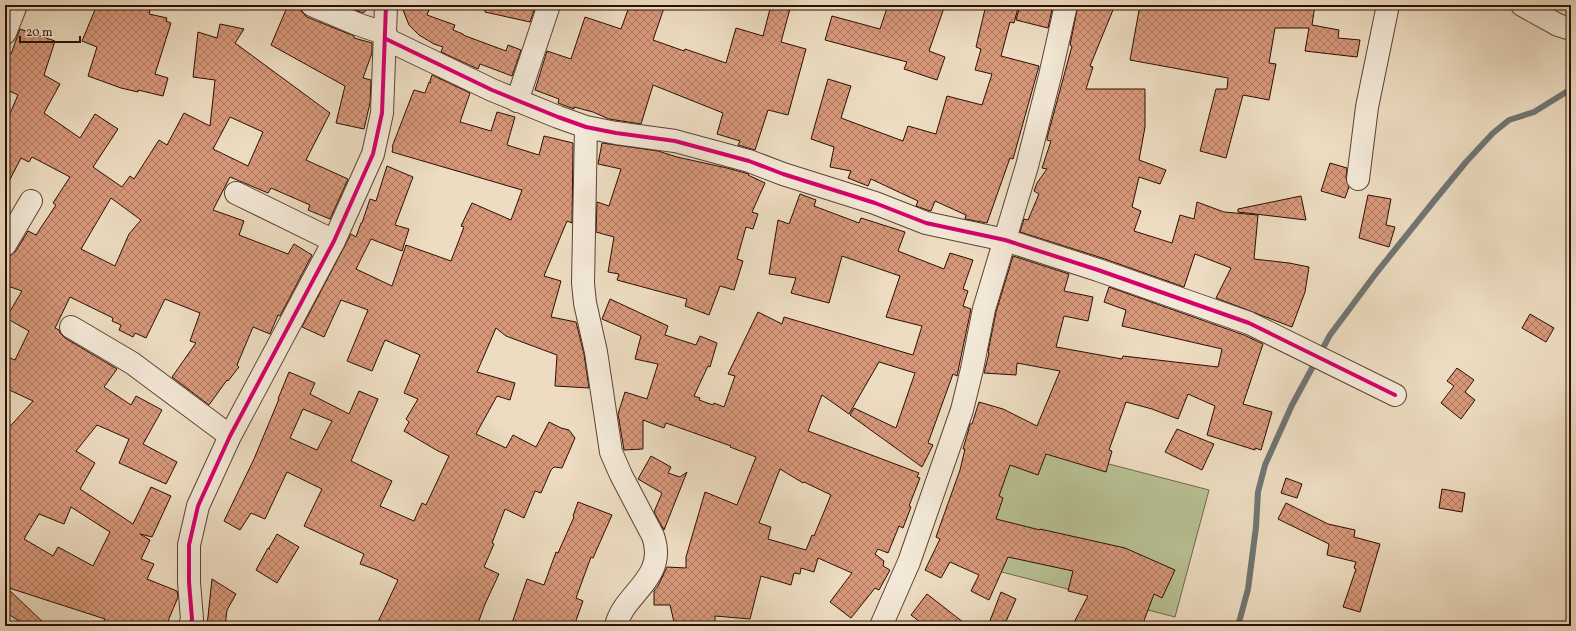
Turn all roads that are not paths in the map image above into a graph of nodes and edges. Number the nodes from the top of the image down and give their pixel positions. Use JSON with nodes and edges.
{"nodes":[{"id":1,"x":16,"y":5,"type":"edge"},
{"id":2,"x":312,"y":5,"type":"edge"},
{"id":3,"x":386,"y":5,"type":"edge"},
{"id":4,"x":549,"y":5,"type":"edge"},
{"id":5,"x":1066,"y":5,"type":"edge"},
{"id":6,"x":1388,"y":5,"type":"edge"},
{"id":7,"x":1522,"y":5,"type":"edge"},
{"id":8,"x":1571,"y":29,"type":"edge"},
{"id":9,"x":5,"y":32,"type":"edge"},
{"id":10,"x":386,"y":37,"type":"junction"},
{"id":11,"x":517,"y":101,"type":"junction"},
{"id":12,"x":586,"y":127,"type":"junction"},
{"id":13,"x":1358,"y":179,"type":"dead end"},
{"id":14,"x":236,"y":193,"type":"dead end"},
{"id":15,"x":31,"y":201,"type":"dead end"},
{"id":16,"x":1005,"y":240,"type":"junction"},
{"id":17,"x":334,"y":241,"type":"junction"},
{"id":18,"x":5,"y":246,"type":"edge"},
{"id":19,"x":71,"y":327,"type":"dead end"},
{"id":20,"x":1395,"y":395,"type":"dead end"},
{"id":21,"x":230,"y":436,"type":"junction"},
{"id":22,"x":190,"y":626,"type":"edge"},
{"id":23,"x":616,"y":626,"type":"edge"},
{"id":24,"x":881,"y":626,"type":"edge"}],
"edges":[{"from":1,"to":9,"type":"street"},
{"from":2,"to":10,"type":"street"},
{"from":3,"to":10,"type":"street"},
{"from":4,"to":11,"type":"street"},
{"from":5,"to":16,"type":"street"},
{"from":6,"to":13,"type":"street"},
{"from":7,"to":8,"type":"street"},
{"from":10,"to":11,"type":"street"},
{"from":10,"to":17,"type":"street"},
{"from":11,"to":12,"type":"street"},
{"from":12,"to":16,"type":"street"},
{"from":12,"to":23,"type":"street"},
{"from":14,"to":17,"type":"street"},
{"from":15,"to":18,"type":"street"},
{"from":16,"to":20,"type":"street"},
{"from":16,"to":24,"type":"street"},
{"from":17,"to":21,"type":"street"},
{"from":19,"to":21,"type":"street"},
{"from":21,"to":22,"type":"street"}]}
